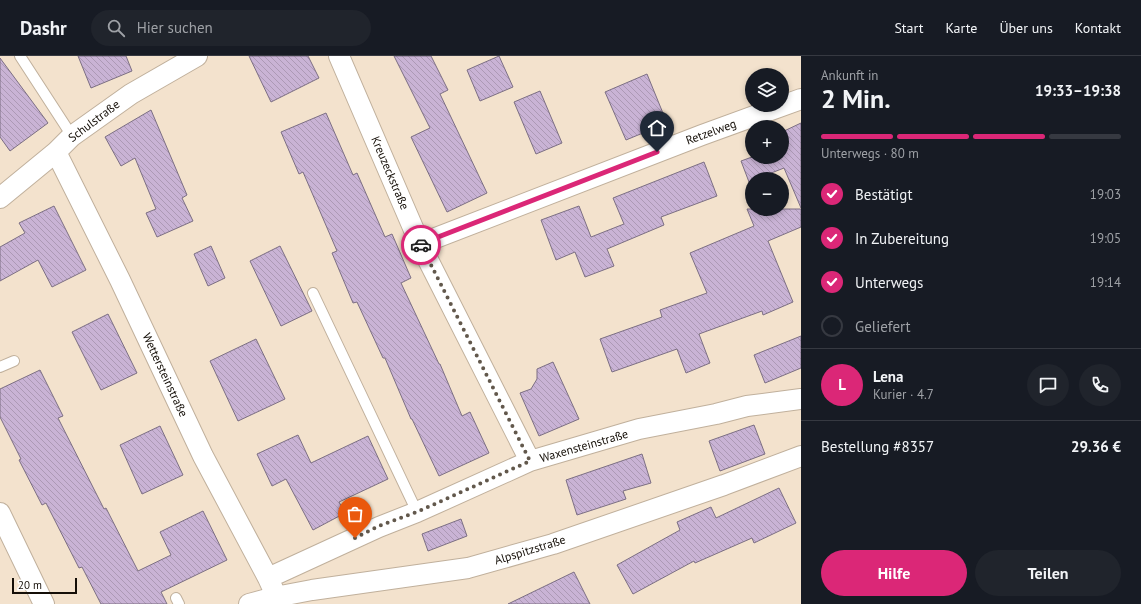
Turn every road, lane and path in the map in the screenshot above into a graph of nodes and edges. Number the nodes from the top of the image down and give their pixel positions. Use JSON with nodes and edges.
{"nodes":[{"id":1,"x":20,"y":56,"type":"edge"},
{"id":2,"x":197,"y":56,"type":"edge"},
{"id":3,"x":339,"y":56,"type":"edge"},
{"id":4,"x":801,"y":99,"type":"edge"},
{"id":5,"x":72,"y":136,"type":"junction"},
{"id":6,"x":56,"y":152,"type":"junction"},
{"id":7,"x":0,"y":198,"type":"edge"},
{"id":8,"x":420,"y":244,"type":"junction"},
{"id":9,"x":313,"y":293,"type":"dead end"},
{"id":10,"x":14,"y":361,"type":"dead end"},
{"id":11,"x":0,"y":367,"type":"edge"},
{"id":12,"x":801,"y":399,"type":"edge"},
{"id":13,"x":801,"y":456,"type":"edge"},
{"id":14,"x":530,"y":461,"type":"junction"},
{"id":15,"x":417,"y":512,"type":"junction"},
{"id":16,"x":0,"y":513,"type":"edge"},
{"id":17,"x":268,"y":578,"type":"junction"},
{"id":18,"x":275,"y":597,"type":"junction"},
{"id":19,"x":44,"y":604,"type":"edge"},
{"id":20,"x":249,"y":604,"type":"edge"}],
"edges":[{"from":1,"to":5,"type":"lane"},
{"from":2,"to":5,"type":"street","name":"Schulstraße"},
{"from":3,"to":8,"type":"street","name":"Kreuzeckstraße"},
{"from":4,"to":8,"type":"street","name":"Retzelweg"},
{"from":5,"to":6,"type":"street","name":"Schulstraße"},
{"from":6,"to":7,"type":"street","name":"Schulstraße"},
{"from":6,"to":17,"type":"street","name":"Wettersteinstraße"},
{"from":8,"to":14,"type":"street","name":"Kreuzeckstraße"},
{"from":9,"to":15,"type":"lane"},
{"from":10,"to":11,"type":"lane"},
{"from":12,"to":14,"type":"street","name":"Waxensteinstraße"},
{"from":13,"to":18,"type":"street","name":"Alpspitzstraße"},
{"from":14,"to":15,"type":"street","name":"Waxensteinstraße"},
{"from":15,"to":17,"type":"street","name":"Waxensteinstraße"},
{"from":16,"to":19,"type":"street"},
{"from":17,"to":18,"type":"street","name":"Wettersteinstraße"},
{"from":18,"to":20,"type":"street","name":"Alpspitzstraße"}]}
